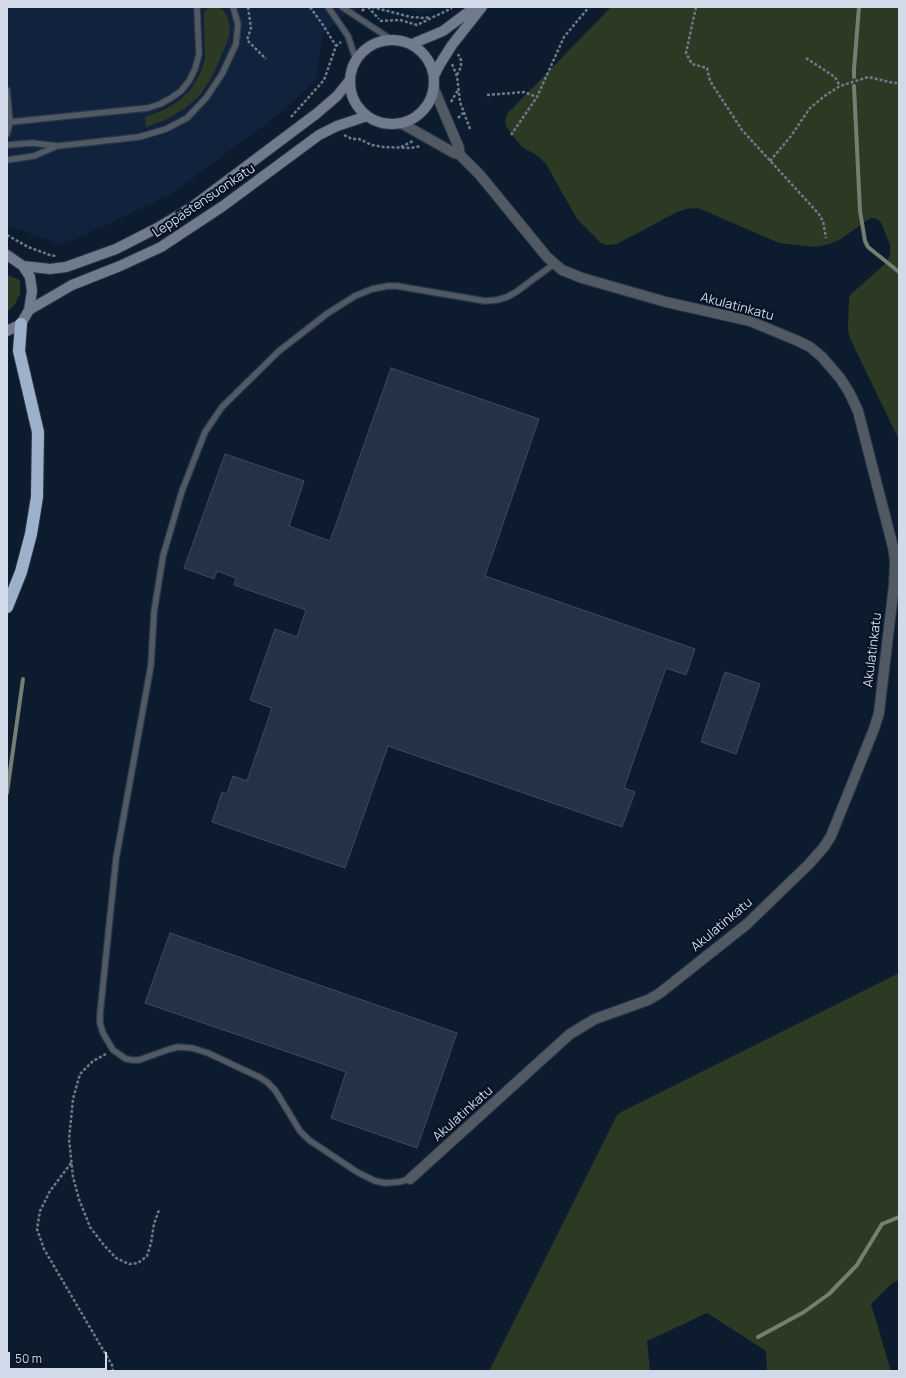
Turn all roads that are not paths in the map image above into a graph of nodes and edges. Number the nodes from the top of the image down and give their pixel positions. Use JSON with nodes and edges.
{"nodes":[{"id":1,"x":197,"y":7,"type":"edge"},
{"id":2,"x":233,"y":7,"type":"edge"},
{"id":3,"x":328,"y":7,"type":"edge"},
{"id":4,"x":342,"y":7,"type":"edge"},
{"id":5,"x":475,"y":7,"type":"edge"},
{"id":6,"x":482,"y":7,"type":"edge"},
{"id":7,"x":392,"y":40,"type":"junction"},
{"id":8,"x":412,"y":44,"type":"junction"},
{"id":9,"x":356,"y":60,"type":"junction"},
{"id":10,"x":434,"y":76,"type":"junction"},
{"id":11,"x":350,"y":81,"type":"junction"},
{"id":12,"x":434,"y":89,"type":"junction"},
{"id":13,"x":7,"y":90,"type":"edge"},
{"id":14,"x":367,"y":116,"type":"junction"},
{"id":15,"x":8,"y":120,"type":"edge"},
{"id":16,"x":401,"y":123,"type":"junction"},
{"id":17,"x":7,"y":134,"type":"edge"},
{"id":18,"x":7,"y":145,"type":"edge"},
{"id":19,"x":58,"y":146,"type":"junction"},
{"id":20,"x":459,"y":154,"type":"junction"},
{"id":21,"x":7,"y":160,"type":"edge"},
{"id":22,"x":7,"y":255,"type":"edge"},
{"id":23,"x":554,"y":264,"type":"junction"},
{"id":24,"x":23,"y":266,"type":"junction"},
{"id":25,"x":29,"y":310,"type":"junction"},
{"id":26,"x":21,"y":324,"type":"junction"},
{"id":27,"x":7,"y":331,"type":"edge"},
{"id":28,"x":7,"y":607,"type":"edge"},
{"id":29,"x":410,"y":1178,"type":"joint"}],
"edges":[{"from":1,"to":15,"type":"lane"},
{"from":2,"to":19,"type":"lane"},
{"from":3,"to":9,"type":"lane"},
{"from":4,"to":7,"type":"lane"},
{"from":5,"to":8,"type":"main road"},
{"from":6,"to":10,"type":"main road"},
{"from":7,"to":8,"type":"main road"},
{"from":7,"to":9,"type":"main road"},
{"from":8,"to":10,"type":"main road"},
{"from":9,"to":11,"type":"main road"},
{"from":10,"to":12,"type":"main road"},
{"from":11,"to":14,"type":"main road"},
{"from":11,"to":24,"type":"main road","name":"Leppästensuonkatu"},
{"from":12,"to":16,"type":"main road"},
{"from":12,"to":20,"type":"street","name":"Akulatinkatu"},
{"from":13,"to":15,"type":"lane"},
{"from":14,"to":16,"type":"main road"},
{"from":14,"to":25,"type":"main road","name":"Leppästensuonkatu"},
{"from":15,"to":17,"type":"lane"},
{"from":16,"to":20,"type":"street","name":"Akulatinkatu"},
{"from":18,"to":19,"type":"lane"},
{"from":19,"to":21,"type":"lane"},
{"from":20,"to":23,"type":"street","name":"Akulatinkatu"},
{"from":22,"to":24,"type":"main road"},
{"from":23,"to":29,"type":"street","name":"Akulatinkatu"},
{"from":23,"to":29,"type":"lane"},
{"from":24,"to":25,"type":"main road"},
{"from":25,"to":26,"type":"main road"},
{"from":26,"to":27,"type":"main road"},
{"from":26,"to":28,"type":"highway"}]}
